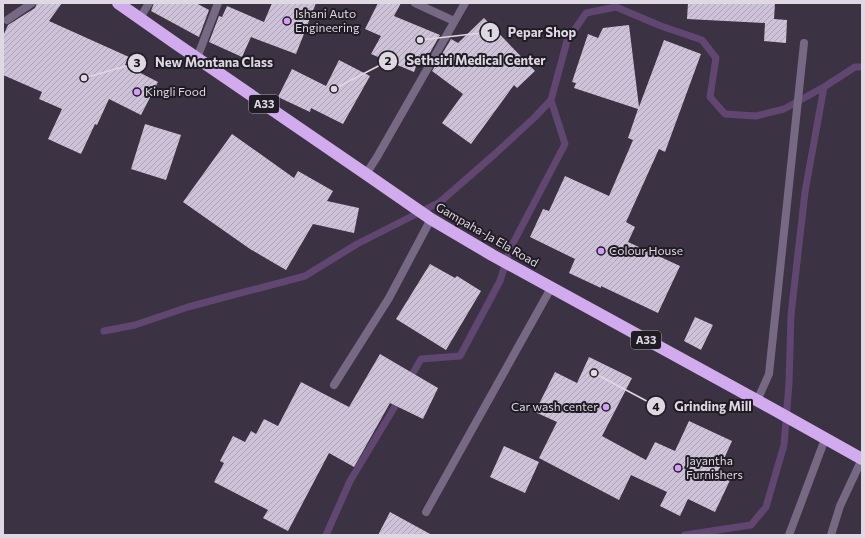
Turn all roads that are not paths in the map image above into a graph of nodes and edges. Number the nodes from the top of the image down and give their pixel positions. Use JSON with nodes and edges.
{"nodes":[{"id":1,"x":32,"y":3,"type":"edge"},
{"id":2,"x":118,"y":3,"type":"edge"},
{"id":3,"x":149,"y":3,"type":"edge"},
{"id":4,"x":218,"y":3,"type":"edge"},
{"id":5,"x":415,"y":3,"type":"edge"},
{"id":6,"x":465,"y":3,"type":"edge"},
{"id":7,"x":140,"y":18,"type":"junction"},
{"id":8,"x":7,"y":20,"type":"dead end"},
{"id":9,"x":454,"y":21,"type":"junction"},
{"id":10,"x":804,"y":43,"type":"dead end"},
{"id":11,"x":197,"y":58,"type":"junction"},
{"id":12,"x":366,"y":174,"type":"junction"},
{"id":13,"x":431,"y":219,"type":"junction"},
{"id":14,"x":551,"y":288,"type":"junction"},
{"id":15,"x":334,"y":385,"type":"dead end"},
{"id":16,"x":757,"y":401,"type":"junction"},
{"id":17,"x":825,"y":439,"type":"junction"},
{"id":18,"x":862,"y":459,"type":"edge"},
{"id":19,"x":426,"y":512,"type":"dead end"},
{"id":20,"x":789,"y":535,"type":"edge"},
{"id":21,"x":831,"y":535,"type":"edge"}],
"edges":[{"from":1,"to":8,"type":"street"},
{"from":2,"to":7,"type":"highway","name":"Gampaha-Ja Ela Road","number":"A33"},
{"from":3,"to":7,"type":"street"},
{"from":4,"to":11,"type":"street"},
{"from":5,"to":9,"type":"street"},
{"from":6,"to":9,"type":"street"},
{"from":7,"to":11,"type":"highway","name":"Gampaha-Ja Ela Road","number":"A33"},
{"from":9,"to":12,"type":"street"},
{"from":10,"to":16,"type":"street"},
{"from":11,"to":12,"type":"highway","name":"Gampaha-Ja Ela Road","number":"A33"},
{"from":12,"to":13,"type":"highway","name":"Gampaha-Ja Ela Road","number":"A33"},
{"from":13,"to":14,"type":"highway","name":"Gampaha-Ja Ela Road","number":"A33"},
{"from":13,"to":15,"type":"street"},
{"from":14,"to":16,"type":"highway","name":"Gampaha-Ja Ela Road","number":"A33"},
{"from":14,"to":19,"type":"street"},
{"from":16,"to":17,"type":"highway","name":"Gampaha-Ja Ela Road","number":"A33"},
{"from":17,"to":18,"type":"highway","name":"Gampaha-Ja Ela Road","number":"A33"},
{"from":17,"to":20,"type":"street"},
{"from":18,"to":21,"type":"street"}]}
